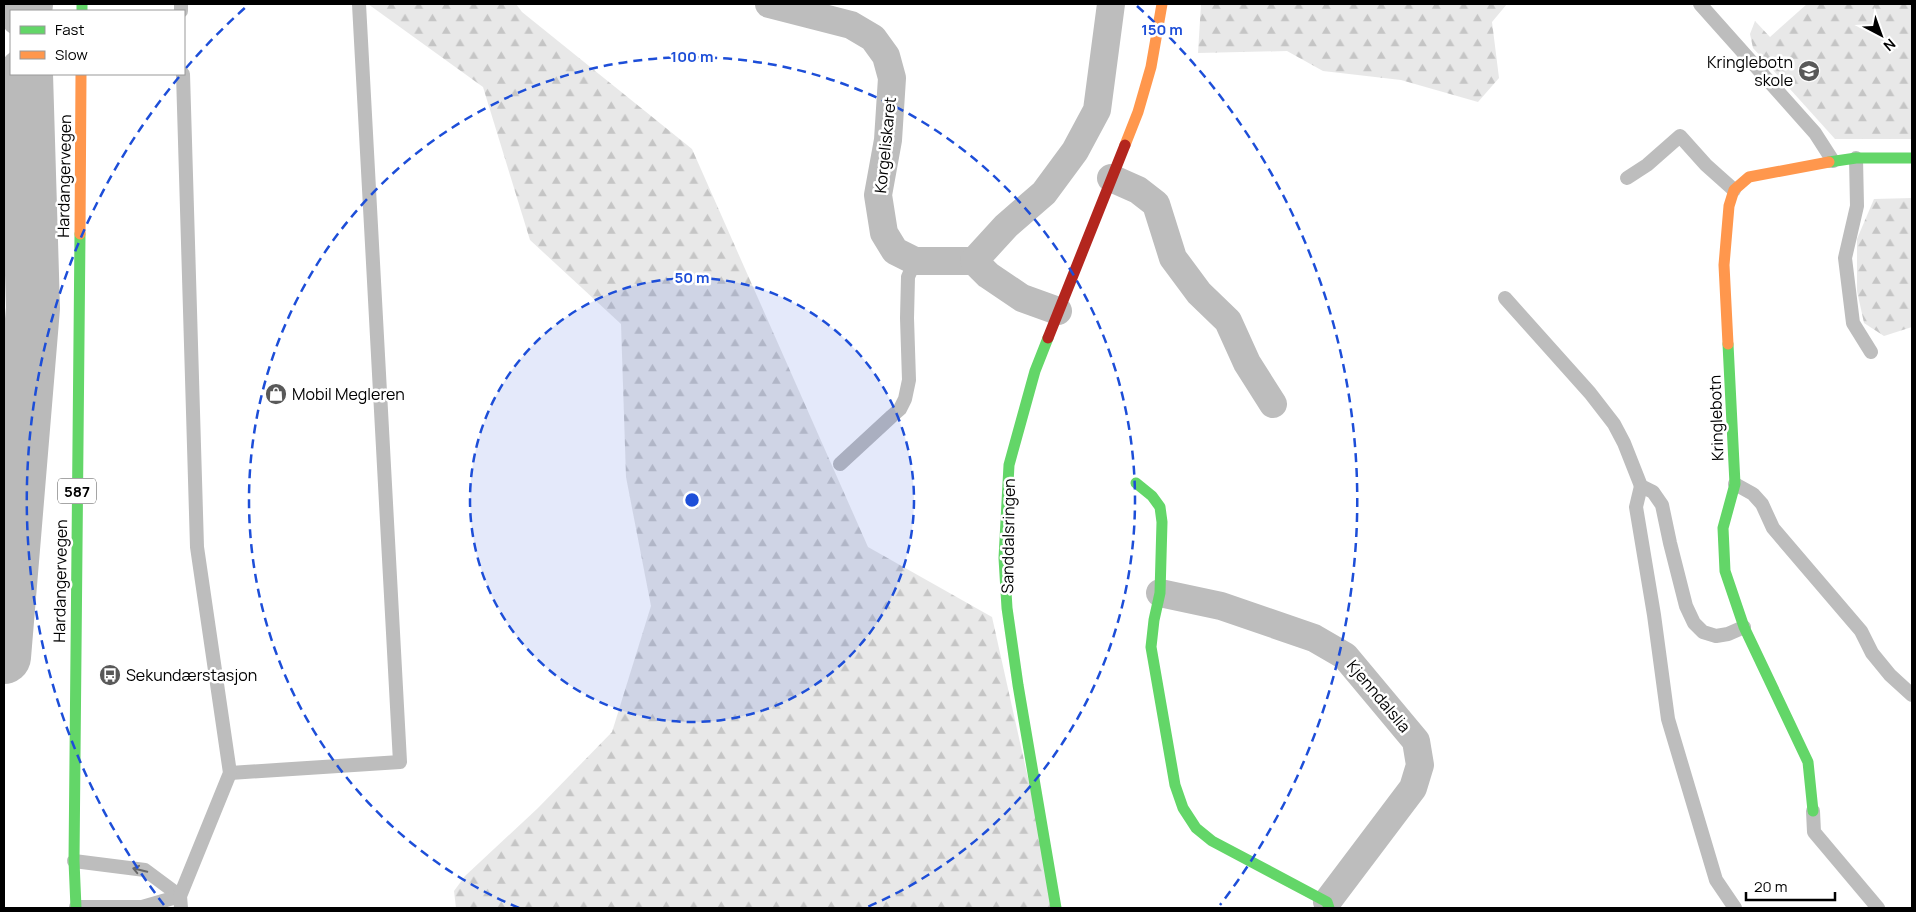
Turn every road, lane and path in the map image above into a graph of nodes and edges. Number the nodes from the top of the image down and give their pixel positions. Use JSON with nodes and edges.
{"nodes":[{"id":1,"x":359,"y":4,"type":"edge"},
{"id":2,"x":769,"y":4,"type":"edge"},
{"id":3,"x":1111,"y":4,"type":"edge"},
{"id":4,"x":1700,"y":4,"type":"edge"},
{"id":5,"x":1161,"y":6,"type":"edge"},
{"id":6,"x":81,"y":75,"type":"edge"},
{"id":7,"x":183,"y":75,"type":"edge"},
{"id":8,"x":1856,"y":158,"type":"junction"},
{"id":9,"x":1912,"y":158,"type":"edge"},
{"id":10,"x":1833,"y":160,"type":"junction"},
{"id":11,"x":1111,"y":178,"type":"junction"},
{"id":12,"x":1627,"y":178,"type":"dead end"},
{"id":13,"x":1734,"y":190,"type":"junction"},
{"id":14,"x":915,"y":261,"type":"junction"},
{"id":15,"x":974,"y":261,"type":"junction"},
{"id":16,"x":1505,"y":298,"type":"dead end"},
{"id":17,"x":1058,"y":311,"type":"junction"},
{"id":18,"x":1871,"y":352,"type":"dead end"},
{"id":19,"x":1273,"y":404,"type":"dead end"},
{"id":20,"x":840,"y":464,"type":"dead end"},
{"id":21,"x":1136,"y":483,"type":"dead end"},
{"id":22,"x":1735,"y":484,"type":"junction"},
{"id":23,"x":1641,"y":486,"type":"junction"},
{"id":24,"x":1160,"y":593,"type":"junction"},
{"id":25,"x":1744,"y":627,"type":"junction"},
{"id":26,"x":1912,"y":695,"type":"edge"},
{"id":27,"x":230,"y":773,"type":"junction"},
{"id":28,"x":1813,"y":810,"type":"joint"},
{"id":29,"x":74,"y":861,"type":"junction"},
{"id":30,"x":180,"y":902,"type":"edge"},
{"id":31,"x":1328,"y":905,"type":"edge"},
{"id":32,"x":76,"y":907,"type":"edge"},
{"id":33,"x":1056,"y":908,"type":"edge"},
{"id":34,"x":1735,"y":908,"type":"edge"},
{"id":35,"x":1878,"y":908,"type":"edge"}],
"edges":[{"from":1,"to":27,"type":"lane"},
{"from":2,"to":14,"type":"street","name":"Korgeliskaret"},
{"from":3,"to":15,"type":"street"},
{"from":4,"to":10,"type":"lane"},
{"from":5,"to":11,"type":"main road","name":"Sanddalsringen"},
{"from":6,"to":29,"type":"main road","name":"Hardangervegen","number":"587"},
{"from":7,"to":27,"type":"lane"},
{"from":8,"to":9,"type":"main road"},
{"from":8,"to":10,"type":"main road"},
{"from":8,"to":18,"type":"lane"},
{"from":10,"to":13,"type":"main road"},
{"from":11,"to":17,"type":"main road","name":"Sanddalsringen"},
{"from":11,"to":19,"type":"street"},
{"from":12,"to":13,"type":"lane"},
{"from":13,"to":22,"type":"main road","name":"Kringlebotn"},
{"from":14,"to":15,"type":"street"},
{"from":14,"to":20,"type":"lane"},
{"from":15,"to":17,"type":"street"},
{"from":16,"to":23,"type":"lane"},
{"from":17,"to":33,"type":"main road","name":"Sanddalsringen"},
{"from":21,"to":24,"type":"main road","name":"Kjenndalslia"},
{"from":22,"to":25,"type":"main road","name":"Kringlebotn"},
{"from":22,"to":26,"type":"lane"},
{"from":23,"to":25,"type":"lane"},
{"from":23,"to":34,"type":"lane"},
{"from":24,"to":31,"type":"main road","name":"Kjenndalslia"},
{"from":24,"to":31,"type":"street","name":"Kjenndalslia"},
{"from":25,"to":28,"type":"main road","name":"Kringlebotn"},
{"from":27,"to":30,"type":"lane"},
{"from":28,"to":35,"type":"lane"},
{"from":30,"to":29,"type":"lane","one_way":true},
{"from":29,"to":32,"type":"main road","name":"Hardangervegen","number":"587"},
{"from":30,"to":32,"type":"lane"}]}
